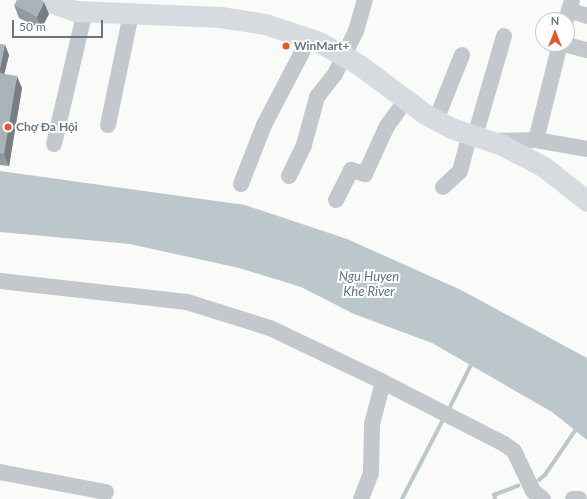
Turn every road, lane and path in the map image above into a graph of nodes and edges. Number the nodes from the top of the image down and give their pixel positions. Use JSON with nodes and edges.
{"nodes":[{"id":1,"x":45,"y":0,"type":"edge"},
{"id":2,"x":365,"y":0,"type":"edge"},
{"id":3,"x":128,"y":9,"type":"edge"},
{"id":4,"x":569,"y":10,"type":"edge"},
{"id":5,"x":85,"y":11,"type":"junction"},
{"id":6,"x":587,"y":16,"type":"edge"},
{"id":7,"x":504,"y":36,"type":"dead end"},
{"id":8,"x":309,"y":39,"type":"junction"},
{"id":9,"x":575,"y":47,"type":"edge"},
{"id":10,"x":587,"y":50,"type":"edge"},
{"id":11,"x":558,"y":52,"type":"edge"},
{"id":12,"x":344,"y":56,"type":"junction"},
{"id":13,"x":462,"y":56,"type":"dead end"},
{"id":14,"x":406,"y":100,"type":"junction"},
{"id":15,"x":436,"y":120,"type":"junction"},
{"id":16,"x":108,"y":125,"type":"dead end"},
{"id":17,"x":479,"y":137,"type":"junction"},
{"id":18,"x":536,"y":140,"type":"junction"},
{"id":19,"x":54,"y":144,"type":"dead end"},
{"id":20,"x":587,"y":149,"type":"edge"},
{"id":21,"x":289,"y":176,"type":"dead end"},
{"id":22,"x":241,"y":184,"type":"dead end"},
{"id":23,"x":443,"y":187,"type":"dead end"},
{"id":24,"x":336,"y":200,"type":"dead end"},
{"id":25,"x":587,"y":201,"type":"edge"},
{"id":26,"x":0,"y":281,"type":"edge"},
{"id":27,"x":383,"y":382,"type":"junction"},
{"id":28,"x":0,"y":472,"type":"edge"},
{"id":29,"x":106,"y":492,"type":"dead end"},
{"id":30,"x":361,"y":499,"type":"edge"},
{"id":31,"x":543,"y":499,"type":"edge"},
{"id":32,"x":573,"y":499,"type":"edge"},
{"id":33,"x":579,"y":499,"type":"edge"}],
"edges":[{"from":1,"to":5,"type":"main road"},
{"from":2,"to":12,"type":"street"},
{"from":3,"to":5,"type":"main road"},
{"from":3,"to":8,"type":"main road"},
{"from":3,"to":16,"type":"street"},
{"from":4,"to":6,"type":"street"},
{"from":5,"to":19,"type":"street"},
{"from":7,"to":17,"type":"street"},
{"from":8,"to":12,"type":"main road"},
{"from":8,"to":22,"type":"street"},
{"from":9,"to":10,"type":"street"},
{"from":11,"to":18,"type":"street"},
{"from":12,"to":14,"type":"main road"},
{"from":12,"to":21,"type":"street"},
{"from":13,"to":15,"type":"street"},
{"from":14,"to":15,"type":"main road"},
{"from":14,"to":24,"type":"street"},
{"from":15,"to":17,"type":"main road"},
{"from":17,"to":18,"type":"street"},
{"from":17,"to":23,"type":"street"},
{"from":17,"to":25,"type":"main road"},
{"from":18,"to":20,"type":"street"},
{"from":26,"to":27,"type":"street"},
{"from":27,"to":30,"type":"street"},
{"from":27,"to":31,"type":"street"},
{"from":28,"to":29,"type":"street"},
{"from":32,"to":33,"type":"street"}]}
